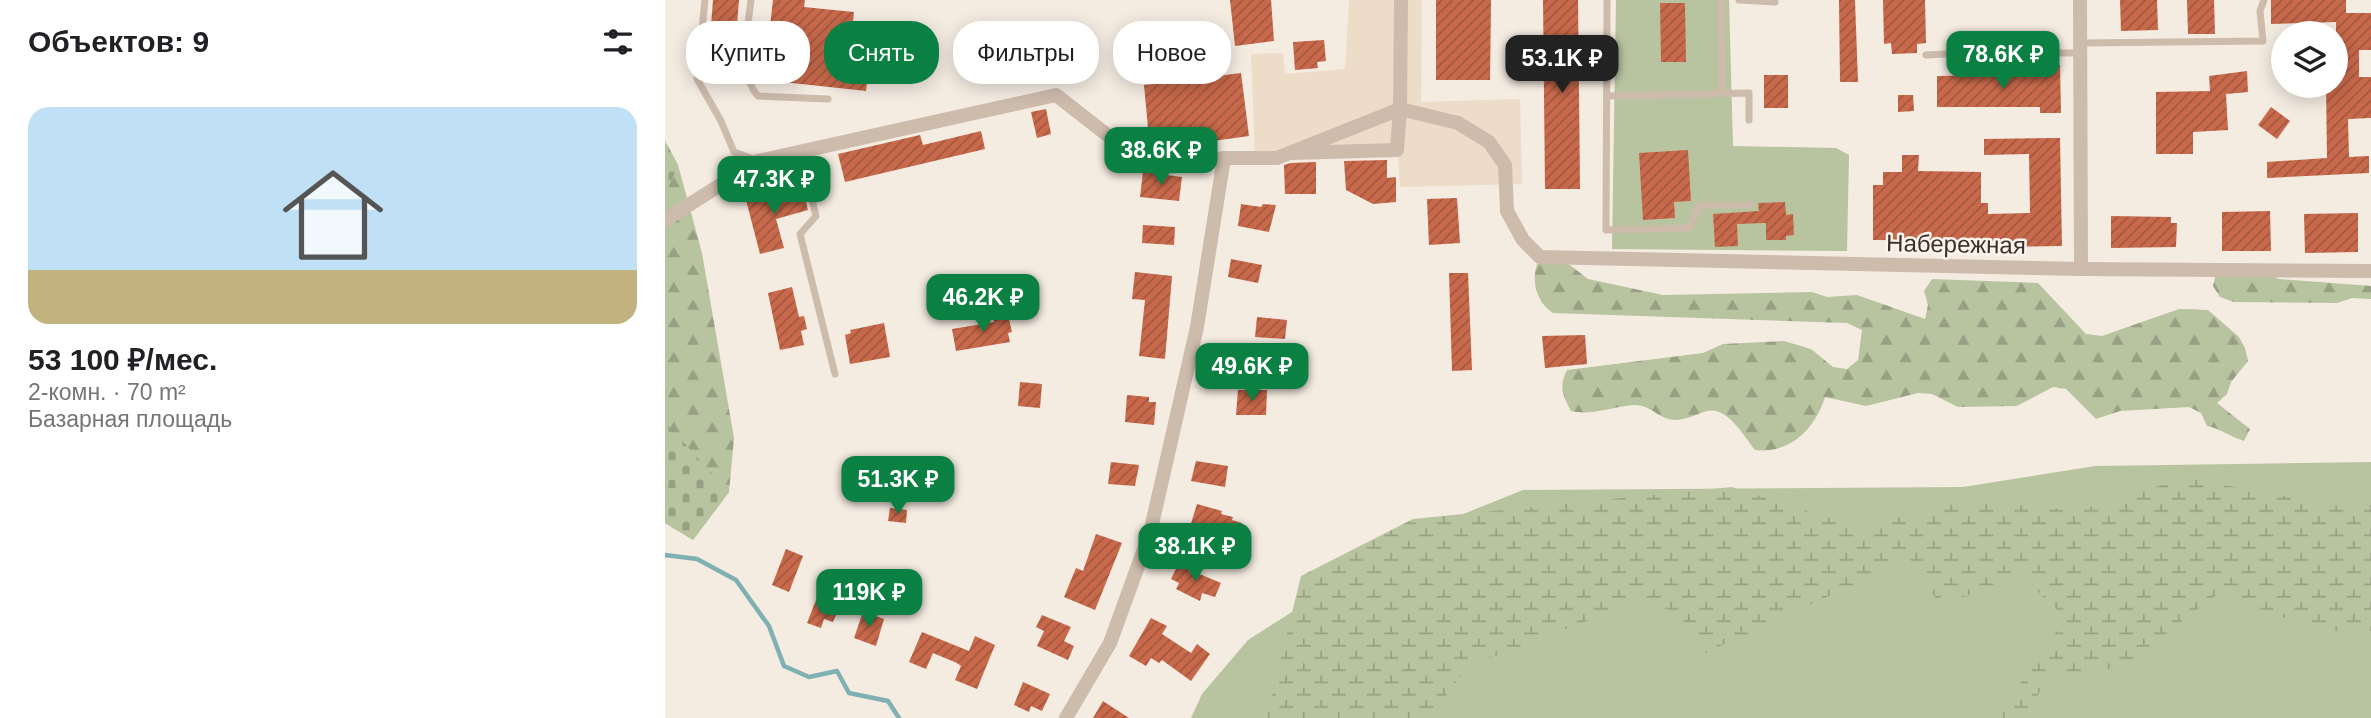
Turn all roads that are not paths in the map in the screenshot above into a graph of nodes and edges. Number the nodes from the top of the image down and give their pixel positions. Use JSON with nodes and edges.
{"nodes":[{"id":1,"x":705,"y":0,"type":"edge"},
{"id":2,"x":751,"y":0,"type":"edge"},
{"id":3,"x":1401,"y":0,"type":"edge"},
{"id":4,"x":1607,"y":0,"type":"edge"},
{"id":5,"x":1721,"y":0,"type":"edge"},
{"id":6,"x":1739,"y":0,"type":"edge"},
{"id":7,"x":2080,"y":0,"type":"edge"},
{"id":8,"x":2264,"y":0,"type":"edge"},
{"id":9,"x":1775,"y":2,"type":"edge"},
{"id":10,"x":2081,"y":48,"type":"junction"},
{"id":11,"x":1926,"y":55,"type":"dead end"},
{"id":12,"x":1723,"y":94,"type":"junction"},
{"id":13,"x":1607,"y":96,"type":"junction"},
{"id":14,"x":828,"y":99,"type":"dead end"},
{"id":15,"x":1399,"y":109,"type":"junction"},
{"id":16,"x":1749,"y":120,"type":"dead end"},
{"id":17,"x":800,"y":151,"type":"junction"},
{"id":18,"x":1291,"y":153,"type":"junction"},
{"id":19,"x":1224,"y":158,"type":"junction"},
{"id":20,"x":758,"y":161,"type":"junction"},
{"id":21,"x":1750,"y":205,"type":"dead end"},
{"id":22,"x":665,"y":220,"type":"edge"},
{"id":23,"x":2081,"y":269,"type":"junction"},
{"id":24,"x":2371,"y":271,"type":"edge"},
{"id":25,"x":835,"y":374,"type":"dead end"},
{"id":26,"x":1066,"y":718,"type":"edge"}],
"edges":[{"from":1,"to":20,"type":"lane"},
{"from":2,"to":14,"type":"lane"},
{"from":3,"to":15,"type":"street"},
{"from":4,"to":13,"type":"lane"},
{"from":5,"to":12,"type":"lane"},
{"from":6,"to":9,"type":"lane"},
{"from":7,"to":10,"type":"street"},
{"from":8,"to":10,"type":"lane"},
{"from":10,"to":11,"type":"lane"},
{"from":10,"to":23,"type":"street"},
{"from":12,"to":13,"type":"lane"},
{"from":12,"to":16,"type":"lane"},
{"from":13,"to":21,"type":"lane"},
{"from":15,"to":18,"type":"street"},
{"from":15,"to":18,"type":"street"},
{"from":15,"to":23,"type":"street","name":"Набережная"},
{"from":17,"to":19,"type":"street"},
{"from":17,"to":20,"type":"street"},
{"from":17,"to":25,"type":"lane"},
{"from":18,"to":19,"type":"street"},
{"from":19,"to":26,"type":"street"},
{"from":20,"to":22,"type":"street"},
{"from":23,"to":24,"type":"street","name":"Набережная"}]}
